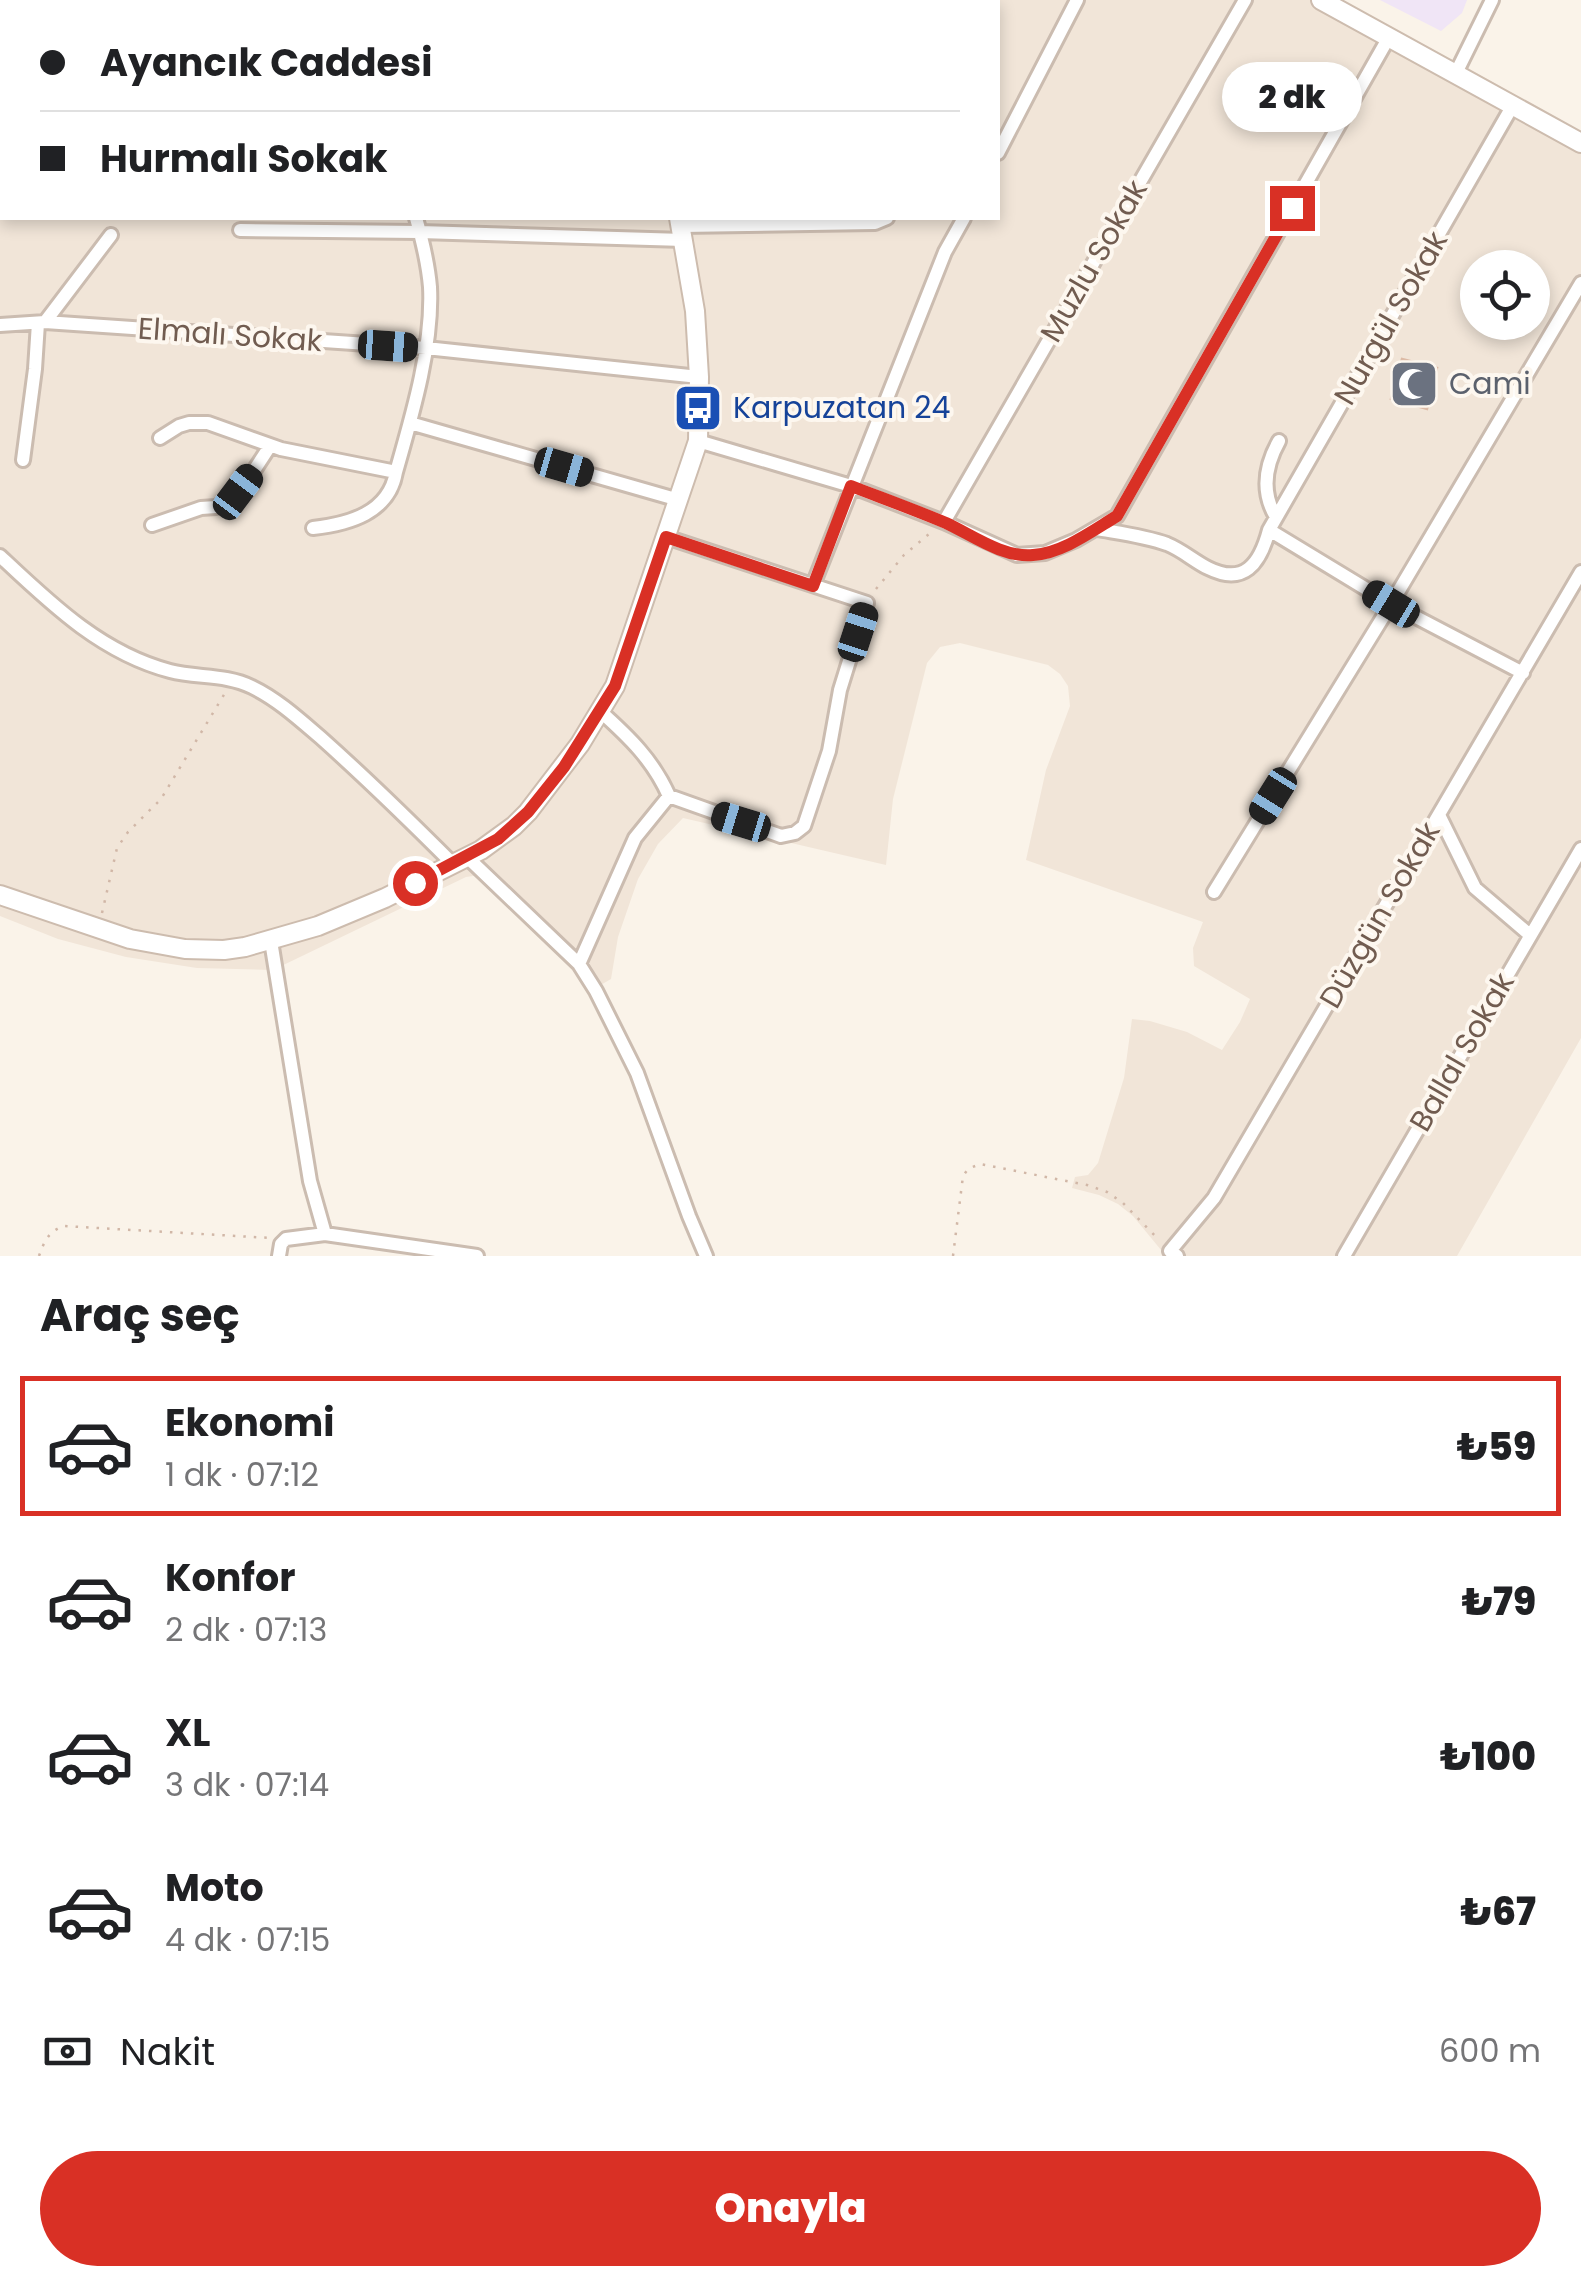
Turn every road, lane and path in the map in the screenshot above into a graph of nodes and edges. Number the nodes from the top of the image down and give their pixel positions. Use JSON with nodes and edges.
{"nodes":[{"id":1,"x":1078,"y":0,"type":"edge"},
{"id":2,"x":1245,"y":0,"type":"edge"},
{"id":3,"x":1321,"y":0,"type":"edge"},
{"id":4,"x":1492,"y":0,"type":"edge"},
{"id":5,"x":1390,"y":37,"type":"junction"},
{"id":6,"x":1456,"y":72,"type":"junction"},
{"id":7,"x":1513,"y":105,"type":"junction"},
{"id":8,"x":1581,"y":143,"type":"edge"},
{"id":9,"x":1000,"y":149,"type":"edge"},
{"id":10,"x":883,"y":220,"type":"edge"},
{"id":11,"x":963,"y":220,"type":"edge"},
{"id":12,"x":418,"y":225,"type":"edge"},
{"id":13,"x":681,"y":228,"type":"edge"},
{"id":14,"x":240,"y":230,"type":"dead end"},
{"id":15,"x":111,"y":234,"type":"dead end"},
{"id":16,"x":1581,"y":282,"type":"edge"},
{"id":17,"x":41,"y":322,"type":"junction"},
{"id":18,"x":0,"y":326,"type":"edge"},
{"id":19,"x":426,"y":348,"type":"junction"},
{"id":20,"x":698,"y":378,"type":"junction"},
{"id":21,"x":410,"y":423,"type":"junction"},
{"id":22,"x":160,"y":438,"type":"dead end"},
{"id":23,"x":698,"y":440,"type":"junction"},
{"id":24,"x":1279,"y":441,"type":"dead end"},
{"id":25,"x":270,"y":446,"type":"junction"},
{"id":26,"x":23,"y":460,"type":"dead end"},
{"id":27,"x":396,"y":472,"type":"junction"},
{"id":28,"x":851,"y":486,"type":"junction"},
{"id":29,"x":679,"y":500,"type":"junction"},
{"id":30,"x":1276,"y":517,"type":"junction"},
{"id":31,"x":944,"y":522,"type":"junction"},
{"id":32,"x":152,"y":525,"type":"dead end"},
{"id":33,"x":313,"y":528,"type":"dead end"},
{"id":34,"x":1097,"y":528,"type":"junction"},
{"id":35,"x":1269,"y":530,"type":"junction"},
{"id":36,"x":666,"y":537,"type":"junction"},
{"id":37,"x":0,"y":556,"type":"edge"},
{"id":38,"x":1581,"y":572,"type":"edge"},
{"id":39,"x":813,"y":586,"type":"junction"},
{"id":40,"x":867,"y":604,"type":"junction"},
{"id":41,"x":1391,"y":604,"type":"junction"},
{"id":42,"x":1523,"y":673,"type":"junction"},
{"id":43,"x":232,"y":679,"type":"junction"},
{"id":44,"x":600,"y":711,"type":"junction"},
{"id":45,"x":669,"y":796,"type":"junction"},
{"id":46,"x":1439,"y":815,"type":"junction"},
{"id":47,"x":1581,"y":849,"type":"edge"},
{"id":48,"x":460,"y":861,"type":"junction"},
{"id":49,"x":1214,"y":892,"type":"dead end"},
{"id":50,"x":0,"y":896,"type":"edge"},
{"id":51,"x":99,"y":930,"type":"junction"},
{"id":52,"x":1530,"y":935,"type":"junction"},
{"id":53,"x":271,"y":941,"type":"junction"},
{"id":54,"x":579,"y":964,"type":"junction"},
{"id":55,"x":325,"y":1234,"type":"junction"},
{"id":56,"x":286,"y":1239,"type":"junction"},
{"id":57,"x":1174,"y":1254,"type":"edge"},
{"id":58,"x":39,"y":1256,"type":"edge"},
{"id":59,"x":279,"y":1256,"type":"edge"},
{"id":60,"x":477,"y":1256,"type":"edge"},
{"id":61,"x":706,"y":1256,"type":"edge"},
{"id":62,"x":953,"y":1256,"type":"edge"},
{"id":63,"x":1344,"y":1256,"type":"edge"}],
"edges":[{"from":1,"to":9,"type":"street"},
{"from":2,"to":31,"type":"street","name":"Muzlu Sokak"},
{"from":3,"to":5,"type":"street"},
{"from":4,"to":6,"type":"street"},
{"from":5,"to":6,"type":"street"},
{"from":5,"to":34,"type":"street"},
{"from":6,"to":7,"type":"street"},
{"from":7,"to":8,"type":"street"},
{"from":7,"to":30,"type":"street","name":"Nurgül Sokak"},
{"from":10,"to":13,"type":"street"},
{"from":11,"to":28,"type":"street"},
{"from":12,"to":13,"type":"street"},
{"from":12,"to":14,"type":"street"},
{"from":12,"to":19,"type":"street"},
{"from":13,"to":20,"type":"street"},
{"from":15,"to":17,"type":"street"},
{"from":16,"to":41,"type":"street"},
{"from":17,"to":18,"type":"street","name":"Elmalı Sokak"},
{"from":17,"to":19,"type":"street","name":"Elmalı Sokak"},
{"from":17,"to":26,"type":"street"},
{"from":19,"to":20,"type":"street","name":"Elmalı Sokak"},
{"from":19,"to":21,"type":"street"},
{"from":20,"to":23,"type":"street"},
{"from":21,"to":27,"type":"street"},
{"from":21,"to":29,"type":"street"},
{"from":22,"to":25,"type":"street"},
{"from":23,"to":28,"type":"street"},
{"from":23,"to":29,"type":"street"},
{"from":24,"to":30,"type":"street"},
{"from":25,"to":27,"type":"street"},
{"from":25,"to":32,"type":"street"},
{"from":27,"to":33,"type":"street"},
{"from":28,"to":31,"type":"street"},
{"from":28,"to":39,"type":"street"},
{"from":29,"to":36,"type":"street"},
{"from":30,"to":35,"type":"street","name":"Nurgül Sokak"},
{"from":31,"to":34,"type":"street"},
{"from":31,"to":40,"type":"path"},
{"from":34,"to":35,"type":"street","name":"Nurgül Sokak"},
{"from":35,"to":41,"type":"street"},
{"from":36,"to":39,"type":"street"},
{"from":36,"to":44,"type":"street"},
{"from":37,"to":43,"type":"street"},
{"from":38,"to":42,"type":"street","name":"Düzgün Sokak"},
{"from":39,"to":40,"type":"street"},
{"from":40,"to":45,"type":"street"},
{"from":41,"to":42,"type":"street"},
{"from":41,"to":49,"type":"street"},
{"from":42,"to":46,"type":"street","name":"Düzgün Sokak"},
{"from":43,"to":48,"type":"street"},
{"from":43,"to":51,"type":"path"},
{"from":44,"to":45,"type":"street"},
{"from":44,"to":48,"type":"street"},
{"from":45,"to":54,"type":"street"},
{"from":46,"to":52,"type":"street"},
{"from":46,"to":57,"type":"street","name":"Düzgün Sokak"},
{"from":47,"to":52,"type":"street","name":"Ballal Sokak"},
{"from":48,"to":53,"type":"street"},
{"from":48,"to":54,"type":"street"},
{"from":50,"to":51,"type":"street"},
{"from":51,"to":53,"type":"street"},
{"from":52,"to":63,"type":"street","name":"Ballal Sokak"},
{"from":53,"to":55,"type":"street"},
{"from":54,"to":61,"type":"street"},
{"from":55,"to":56,"type":"street"},
{"from":55,"to":60,"type":"street"},
{"from":56,"to":58,"type":"path"},
{"from":56,"to":59,"type":"street"},
{"from":57,"to":62,"type":"path"}]}
